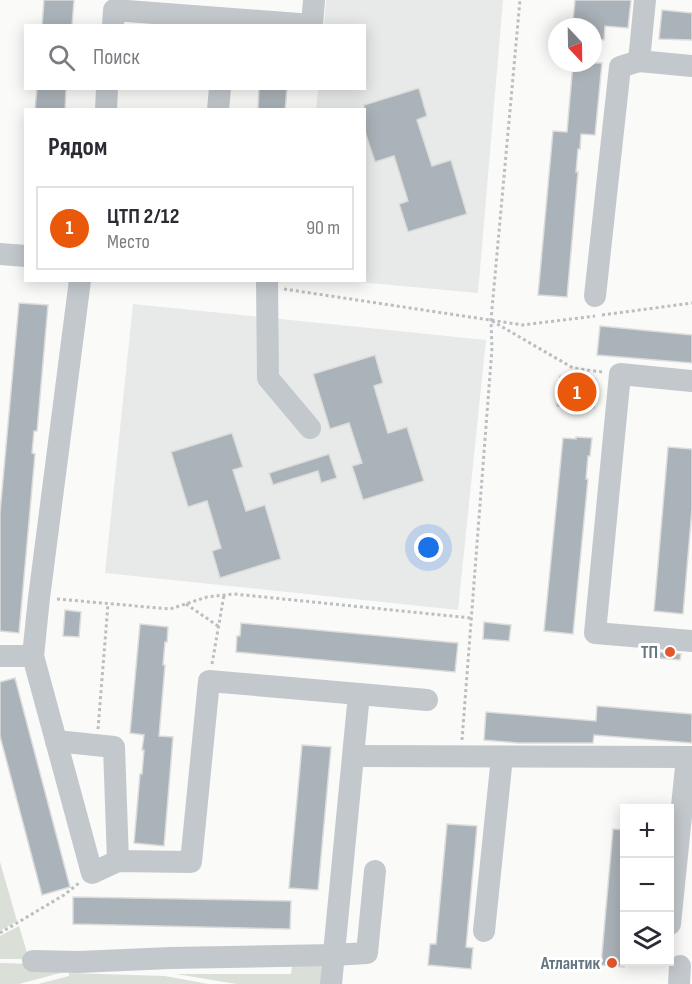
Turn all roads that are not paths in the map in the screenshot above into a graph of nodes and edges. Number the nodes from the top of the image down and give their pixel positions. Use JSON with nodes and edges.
{"nodes":[{"id":1,"x":314,"y":0,"type":"edge"},
{"id":2,"x":645,"y":0,"type":"edge"},
{"id":3,"x":226,"y":22,"type":"edge"},
{"id":4,"x":113,"y":24,"type":"edge"},
{"id":5,"x":269,"y":24,"type":"edge"},
{"id":6,"x":312,"y":24,"type":"edge"},
{"id":7,"x":639,"y":61,"type":"junction"},
{"id":8,"x":692,"y":66,"type":"edge"},
{"id":9,"x":107,"y":90,"type":"edge"},
{"id":10,"x":220,"y":90,"type":"edge"},
{"id":11,"x":106,"y":108,"type":"edge"},
{"id":12,"x":218,"y":108,"type":"edge"},
{"id":13,"x":0,"y":254,"type":"edge"},
{"id":14,"x":24,"y":256,"type":"edge"},
{"id":15,"x":80,"y":282,"type":"edge"},
{"id":16,"x":263,"y":283,"type":"edge"},
{"id":17,"x":595,"y":296,"type":"dead end"},
{"id":18,"x":692,"y":381,"type":"edge"},
{"id":19,"x":310,"y":428,"type":"dead end"},
{"id":20,"x":692,"y":641,"type":"edge"},
{"id":21,"x":0,"y":656,"type":"edge"},
{"id":22,"x":33,"y":656,"type":"junction"},
{"id":23,"x":359,"y":694,"type":"junction"},
{"id":24,"x":427,"y":700,"type":"dead end"},
{"id":25,"x":56,"y":741,"type":"junction"},
{"id":26,"x":354,"y":756,"type":"junction"},
{"id":27,"x":502,"y":757,"type":"junction"},
{"id":28,"x":689,"y":757,"type":"edge"},
{"id":29,"x":118,"y":861,"type":"junction"},
{"id":30,"x":375,"y":871,"type":"dead end"},
{"id":31,"x":671,"y":912,"type":"edge"},
{"id":32,"x":484,"y":932,"type":"dead end"},
{"id":33,"x":333,"y":955,"type":"junction"},
{"id":34,"x":33,"y":961,"type":"dead end"},
{"id":35,"x":331,"y":984,"type":"edge"}],
"edges":[{"from":1,"to":6,"type":"lane"},
{"from":2,"to":7,"type":"lane"},
{"from":3,"to":4,"type":"lane"},
{"from":3,"to":5,"type":"lane"},
{"from":7,"to":8,"type":"lane"},
{"from":7,"to":17,"type":"lane"},
{"from":9,"to":11,"type":"lane"},
{"from":10,"to":12,"type":"lane"},
{"from":13,"to":14,"type":"lane"},
{"from":15,"to":22,"type":"lane"},
{"from":16,"to":19,"type":"lane"},
{"from":18,"to":20,"type":"lane"},
{"from":21,"to":22,"type":"lane"},
{"from":22,"to":25,"type":"lane"},
{"from":23,"to":24,"type":"lane"},
{"from":23,"to":26,"type":"lane"},
{"from":23,"to":29,"type":"lane"},
{"from":25,"to":29,"type":"lane"},
{"from":25,"to":29,"type":"lane"},
{"from":26,"to":27,"type":"lane"},
{"from":26,"to":33,"type":"lane"},
{"from":27,"to":28,"type":"lane"},
{"from":27,"to":32,"type":"lane"},
{"from":28,"to":31,"type":"lane"},
{"from":30,"to":33,"type":"lane"},
{"from":33,"to":34,"type":"lane"},
{"from":33,"to":35,"type":"lane"}]}
